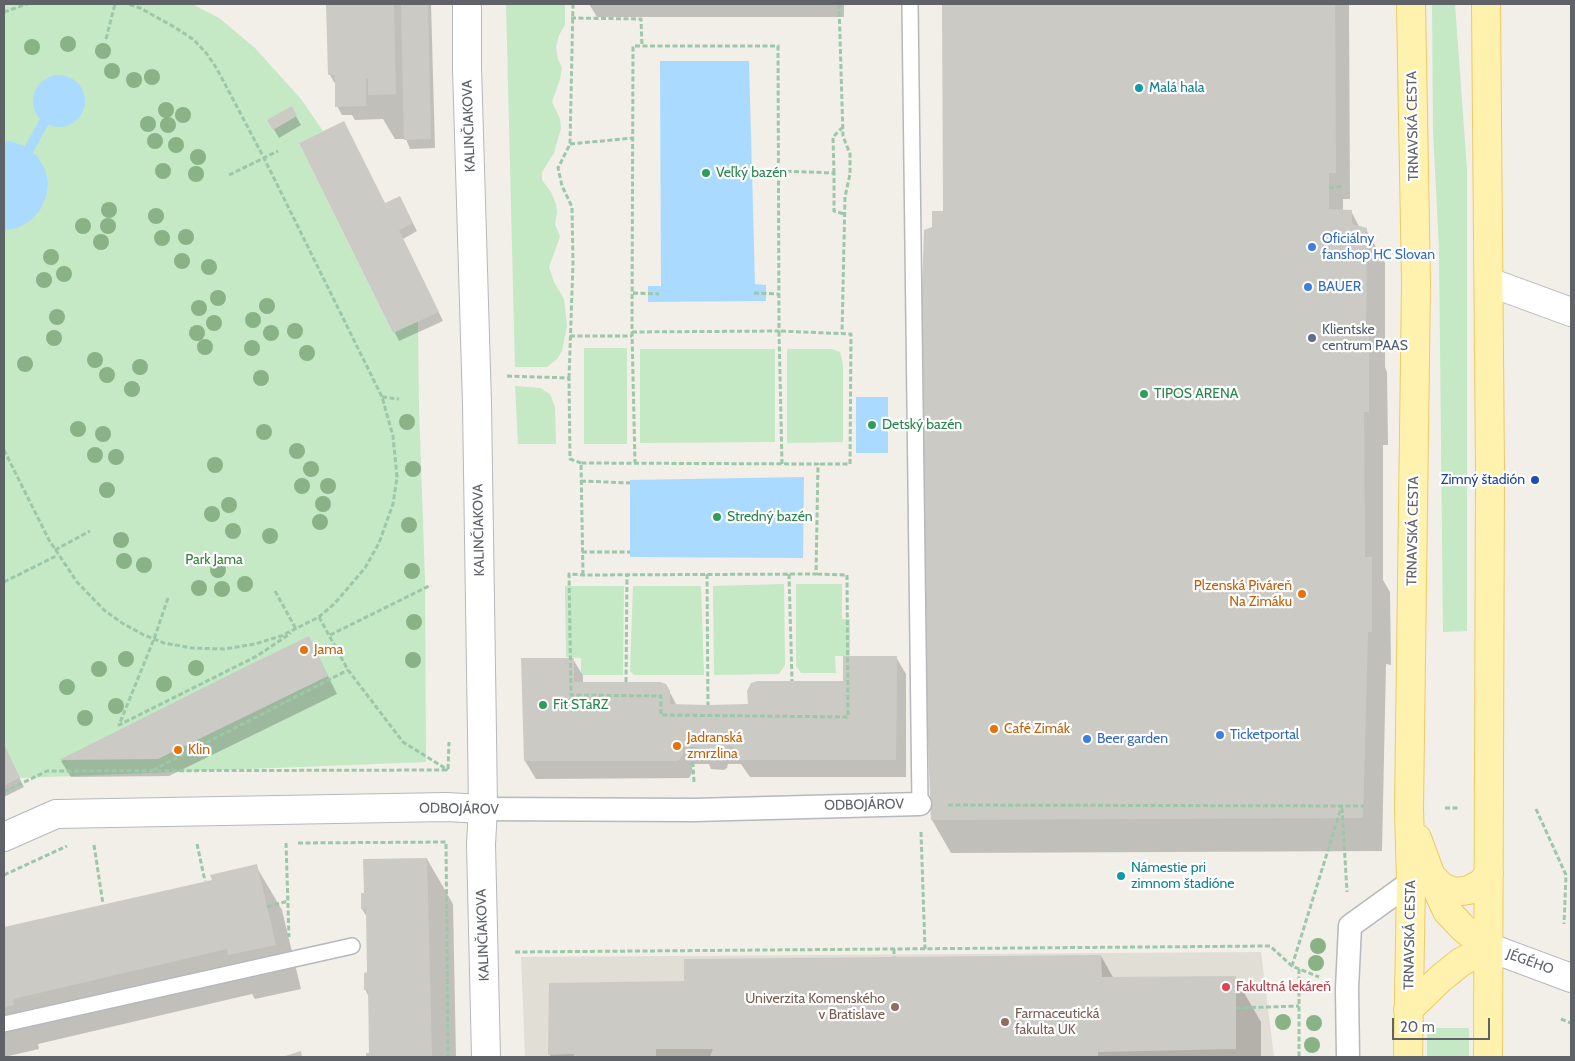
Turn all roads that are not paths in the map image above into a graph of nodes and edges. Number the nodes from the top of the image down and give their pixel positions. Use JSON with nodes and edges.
{"nodes":[{"id":1,"x":467,"y":4,"type":"edge"},
{"id":2,"x":910,"y":4,"type":"edge"},
{"id":3,"x":1411,"y":4,"type":"edge"},
{"id":4,"x":1486,"y":4,"type":"edge"},
{"id":5,"x":1489,"y":282,"type":"junction"},
{"id":6,"x":1571,"y":312,"type":"edge"},
{"id":7,"x":930,"y":805,"type":"joint"},
{"id":8,"x":483,"y":809,"type":"junction"},
{"id":9,"x":4,"y":837,"type":"edge"},
{"id":10,"x":1489,"y":873,"type":"junction"},
{"id":11,"x":1421,"y":879,"type":"junction"},
{"id":12,"x":352,"y":946,"type":"dead end"},
{"id":13,"x":1488,"y":947,"type":"junction"},
{"id":14,"x":1571,"y":978,"type":"edge"},
{"id":15,"x":1408,"y":1010,"type":"junction"},
{"id":16,"x":4,"y":1024,"type":"edge"},
{"id":17,"x":486,"y":1057,"type":"edge"},
{"id":18,"x":1348,"y":1057,"type":"edge"},
{"id":19,"x":1408,"y":1057,"type":"edge"},
{"id":20,"x":1488,"y":1057,"type":"edge"}],
"edges":[{"from":1,"to":8,"type":"street","name":"KALINČIAKOVA"},
{"from":2,"to":7,"type":"lane"},
{"from":3,"to":11,"type":"main road","name":"TRNAVSKÁ CESTA"},
{"from":4,"to":5,"type":"main road"},
{"from":5,"to":6,"type":"street"},
{"from":5,"to":10,"type":"main road"},
{"from":7,"to":8,"type":"street","name":"ODBOJÁROV"},
{"from":8,"to":9,"type":"street","name":"ODBOJÁROV"},
{"from":8,"to":17,"type":"street","name":"KALINČIAKOVA"},
{"from":10,"to":11,"type":"main road"},
{"from":10,"to":13,"type":"main road"},
{"from":11,"to":13,"type":"main road"},
{"from":11,"to":15,"type":"main road","name":"TRNAVSKÁ CESTA"},
{"from":11,"to":18,"type":"street"},
{"from":12,"to":16,"type":"lane"},
{"from":13,"to":14,"type":"street","name":"JÉGÉHO"},
{"from":13,"to":15,"type":"main road"},
{"from":13,"to":20,"type":"main road"},
{"from":15,"to":19,"type":"main road","name":"TRNAVSKÁ CESTA"}]}
